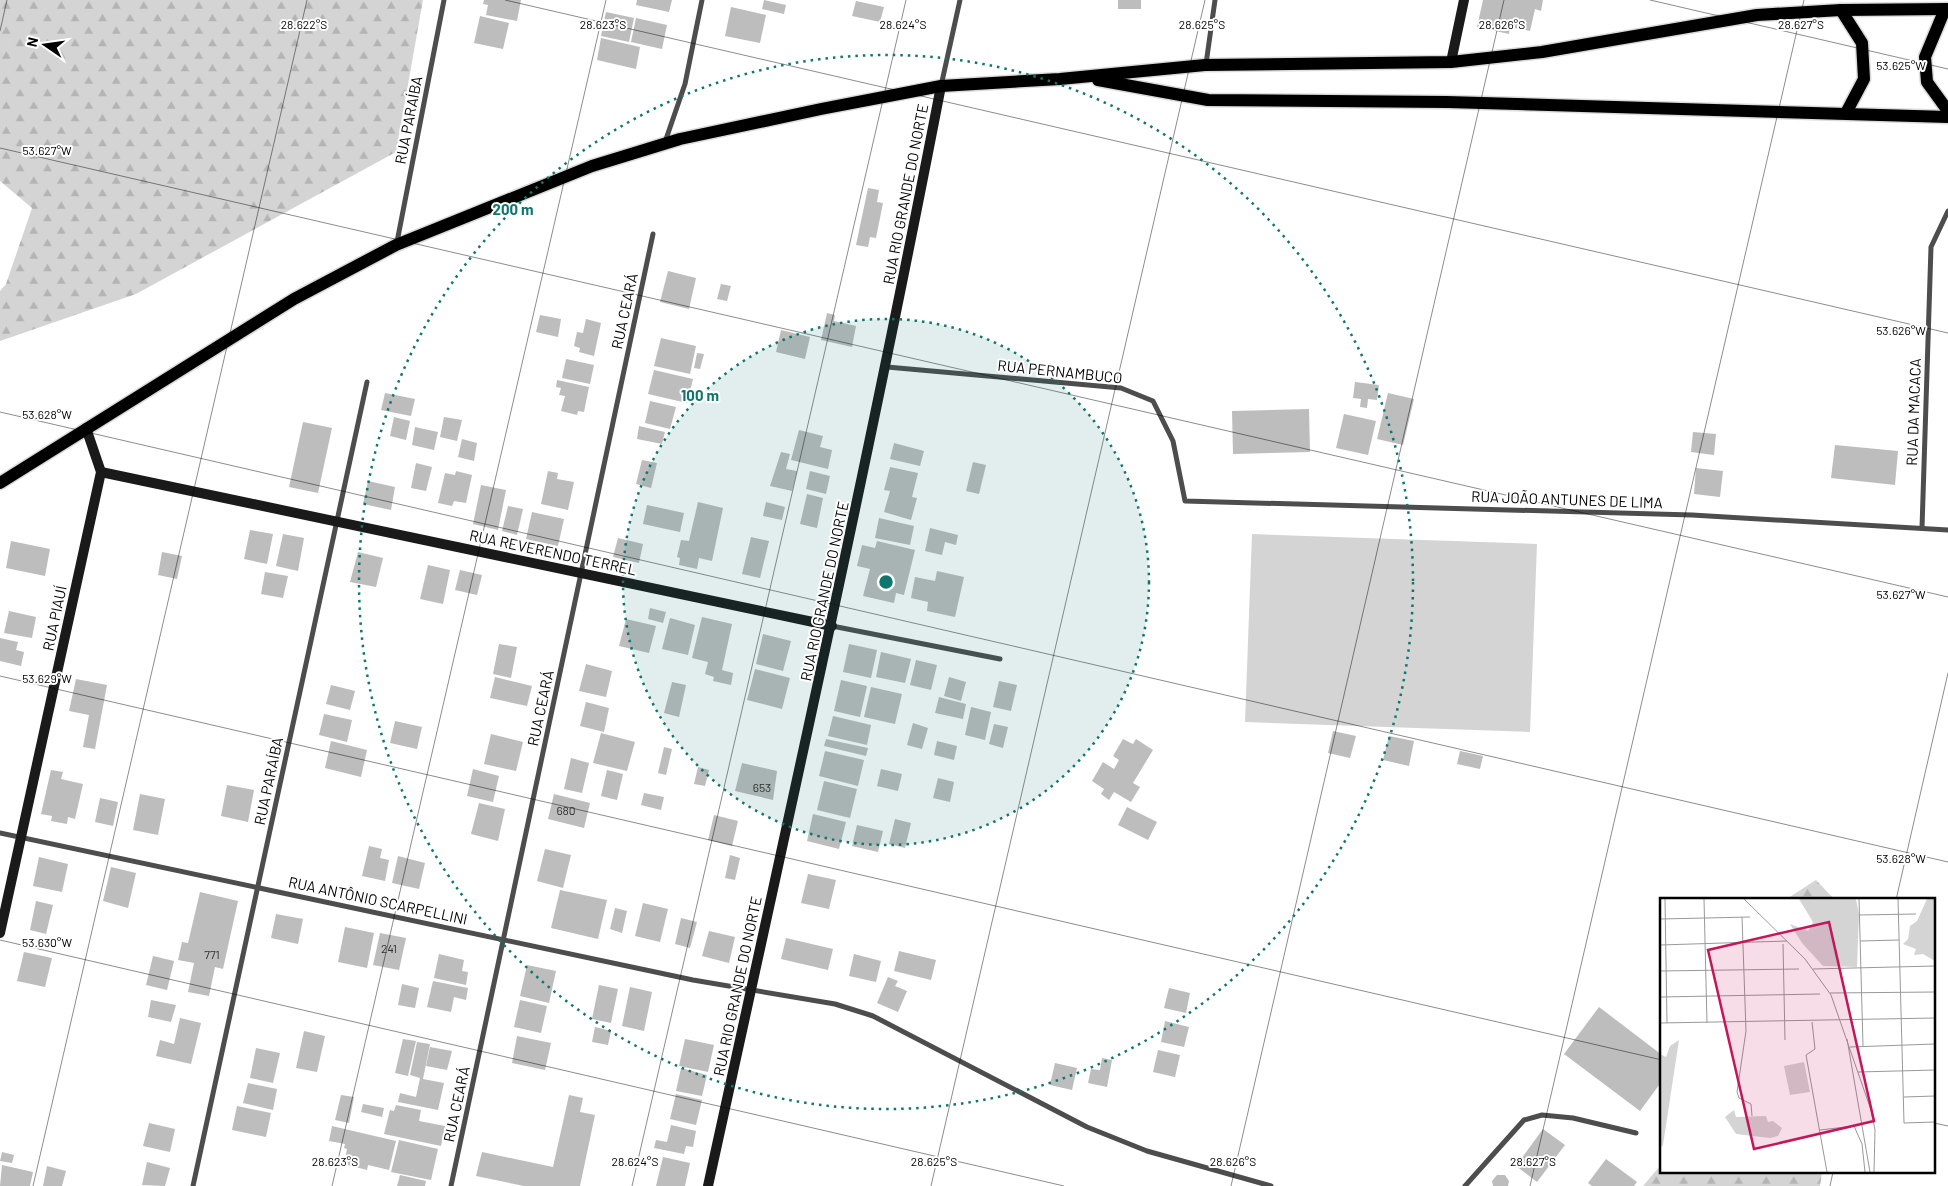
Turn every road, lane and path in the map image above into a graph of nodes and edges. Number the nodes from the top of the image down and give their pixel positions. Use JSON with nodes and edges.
{"nodes":[{"id":1,"x":444,"y":0,"type":"edge"},
{"id":2,"x":702,"y":0,"type":"edge"},
{"id":3,"x":960,"y":0,"type":"edge"},
{"id":4,"x":1215,"y":0,"type":"edge"},
{"id":5,"x":1464,"y":0,"type":"edge"},
{"id":6,"x":1947,"y":9,"type":"edge"},
{"id":7,"x":1842,"y":10,"type":"junction"},
{"id":8,"x":1452,"y":62,"type":"junction"},
{"id":9,"x":1206,"y":66,"type":"junction"},
{"id":10,"x":1084,"y":77,"type":"junction"},
{"id":11,"x":941,"y":86,"type":"junction"},
{"id":12,"x":1948,"y":111,"type":"edge"},
{"id":13,"x":1846,"y":113,"type":"junction"},
{"id":14,"x":1948,"y":117,"type":"edge"},
{"id":15,"x":665,"y":144,"type":"junction"},
{"id":16,"x":1948,"y":211,"type":"edge"},
{"id":17,"x":654,"y":234,"type":"dead end"},
{"id":18,"x":396,"y":245,"type":"junction"},
{"id":19,"x":887,"y":367,"type":"junction"},
{"id":20,"x":367,"y":382,"type":"dead end"},
{"id":21,"x":86,"y":428,"type":"junction"},
{"id":22,"x":101,"y":472,"type":"junction"},
{"id":23,"x":0,"y":482,"type":"edge"},
{"id":24,"x":1186,"y":501,"type":"joint"},
{"id":25,"x":336,"y":522,"type":"junction"},
{"id":26,"x":1922,"y":528,"type":"junction"},
{"id":27,"x":1948,"y":530,"type":"edge"},
{"id":28,"x":582,"y":573,"type":"junction"},
{"id":29,"x":832,"y":626,"type":"junction"},
{"id":30,"x":1000,"y":659,"type":"dead end"},
{"id":31,"x":0,"y":834,"type":"edge"},
{"id":32,"x":21,"y":838,"type":"junction"},
{"id":33,"x":258,"y":888,"type":"junction"},
{"id":34,"x":0,"y":933,"type":"edge"},
{"id":35,"x":504,"y":939,"type":"junction"},
{"id":36,"x":751,"y":989,"type":"junction"},
{"id":37,"x":1636,"y":1133,"type":"dead end"},
{"id":38,"x":194,"y":1186,"type":"edge"},
{"id":39,"x":451,"y":1186,"type":"edge"},
{"id":40,"x":708,"y":1186,"type":"edge"},
{"id":41,"x":1271,"y":1186,"type":"edge"},
{"id":42,"x":1465,"y":1186,"type":"edge"}],
"edges":[{"from":1,"to":18,"type":"street","name":"RUA PARAÍBA"},
{"from":2,"to":15,"type":"street"},
{"from":3,"to":11,"type":"street","name":"RUA RIO GRANDE DO NORTE"},
{"from":4,"to":9,"type":"street"},
{"from":5,"to":8,"type":"street"},
{"from":6,"to":7,"type":"main road"},
{"from":6,"to":12,"type":"main road"},
{"from":7,"to":8,"type":"main road"},
{"from":7,"to":13,"type":"main road"},
{"from":8,"to":9,"type":"main road"},
{"from":9,"to":10,"type":"main road"},
{"from":10,"to":11,"type":"main road"},
{"from":10,"to":13,"type":"main road"},
{"from":11,"to":15,"type":"main road"},
{"from":11,"to":19,"type":"street","name":"RUA RIO GRANDE DO NORTE"},
{"from":13,"to":14,"type":"main road"},
{"from":15,"to":18,"type":"main road"},
{"from":16,"to":26,"type":"street","name":"RUA DA MACACA"},
{"from":17,"to":28,"type":"street","name":"RUA CEARÁ"},
{"from":18,"to":21,"type":"main road"},
{"from":19,"to":24,"type":"street","name":"RUA PERNAMBUCO"},
{"from":19,"to":29,"type":"street","name":"RUA RIO GRANDE DO NORTE"},
{"from":20,"to":25,"type":"street","name":"RUA PARAÍBA"},
{"from":21,"to":22,"type":"street"},
{"from":21,"to":23,"type":"main road"},
{"from":22,"to":25,"type":"street","name":"RUA REVERENDO TERREL"},
{"from":22,"to":32,"type":"street","name":"RUA PIAUÍ"},
{"from":24,"to":26,"type":"street","name":"RUA JOÃO ANTUNES DE LIMA"},
{"from":25,"to":28,"type":"street","name":"RUA REVERENDO TERREL"},
{"from":25,"to":33,"type":"street","name":"RUA PARAÍBA"},
{"from":26,"to":27,"type":"street","name":"RUA JOÃO ANTUNES DE LIMA"},
{"from":28,"to":29,"type":"street","name":"RUA REVERENDO TERREL"},
{"from":28,"to":35,"type":"street","name":"RUA CEARÁ"},
{"from":29,"to":30,"type":"street","name":"RUA REVERENDO TERREL"},
{"from":29,"to":36,"type":"street","name":"RUA RIO GRANDE DO NORTE"},
{"from":31,"to":32,"type":"street","name":"RUA ANTÔNIO SCARPELLINI"},
{"from":32,"to":33,"type":"street","name":"RUA ANTÔNIO SCARPELLINI"},
{"from":32,"to":34,"type":"street","name":"RUA PIAUÍ"},
{"from":33,"to":35,"type":"street","name":"RUA ANTÔNIO SCARPELLINI"},
{"from":33,"to":38,"type":"street","name":"RUA PARAÍBA"},
{"from":35,"to":36,"type":"street","name":"RUA ANTÔNIO SCARPELLINI"},
{"from":35,"to":39,"type":"street","name":"RUA CEARÁ"},
{"from":36,"to":40,"type":"street","name":"RUA RIO GRANDE DO NORTE"},
{"from":36,"to":41,"type":"street","name":"RUA ANTÔNIO SCARPELLINI"},
{"from":37,"to":42,"type":"street"}]}
